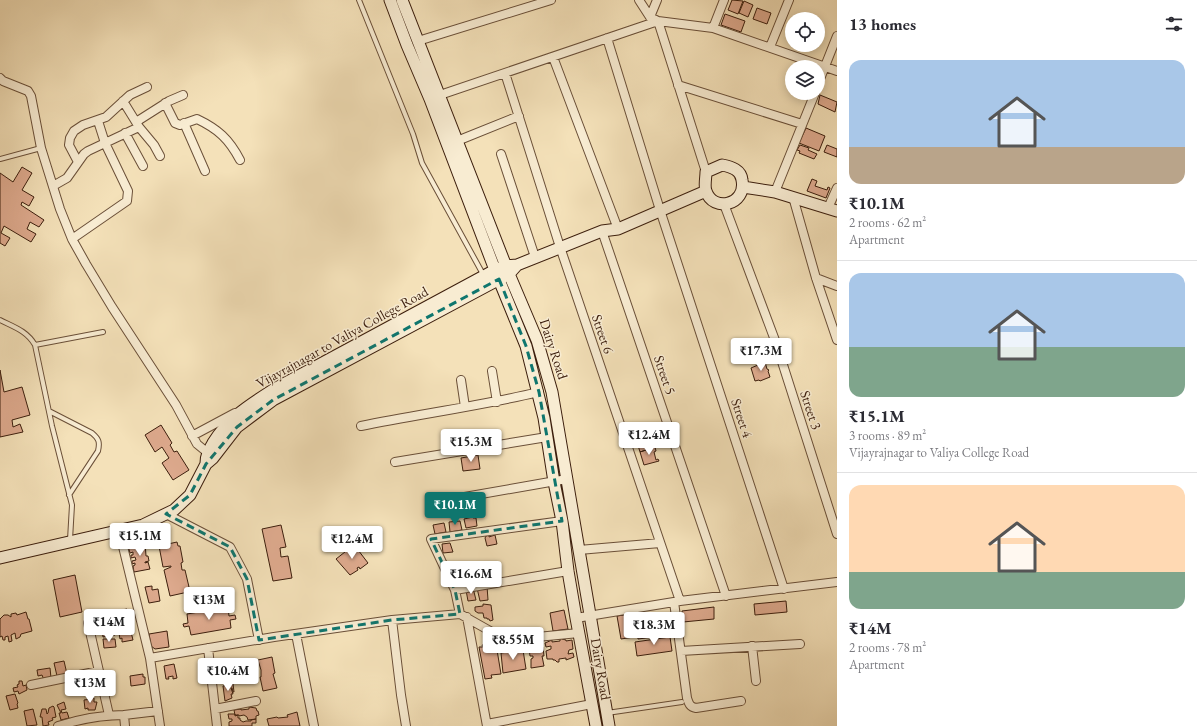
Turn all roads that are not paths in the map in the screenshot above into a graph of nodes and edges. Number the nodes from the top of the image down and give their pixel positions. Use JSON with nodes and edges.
{"nodes":[{"id":1,"x":359,"y":0,"type":"edge"},
{"id":2,"x":551,"y":0,"type":"edge"},
{"id":3,"x":639,"y":0,"type":"edge"},
{"id":4,"x":657,"y":0,"type":"edge"},
{"id":5,"x":724,"y":0,"type":"edge"},
{"id":6,"x":789,"y":0,"type":"edge"},
{"id":7,"x":400,"y":2,"type":"edge"},
{"id":8,"x":650,"y":17,"type":"junction"},
{"id":9,"x":658,"y":21,"type":"junction"},
{"id":10,"x":713,"y":28,"type":"junction"},
{"id":11,"x":837,"y":36,"type":"edge"},
{"id":12,"x":607,"y":38,"type":"junction"},
{"id":13,"x":418,"y":41,"type":"junction"},
{"id":14,"x":770,"y":47,"type":"junction"},
{"id":15,"x":553,"y":57,"type":"junction"},
{"id":16,"x":808,"y":60,"type":"edge"},
{"id":17,"x":825,"y":66,"type":"joint"},
{"id":18,"x":837,"y":71,"type":"edge"},
{"id":19,"x":505,"y":73,"type":"junction"},
{"id":20,"x":0,"y":78,"type":"edge"},
{"id":21,"x":678,"y":84,"type":"junction"},
{"id":22,"x":147,"y":87,"type":"dead end"},
{"id":23,"x":183,"y":95,"type":"dead end"},
{"id":24,"x":435,"y":97,"type":"junction"},
{"id":25,"x":811,"y":100,"type":"edge"},
{"id":26,"x":123,"y":101,"type":"junction"},
{"id":27,"x":165,"y":103,"type":"junction"},
{"id":28,"x":519,"y":116,"type":"junction"},
{"id":29,"x":98,"y":121,"type":"junction"},
{"id":30,"x":184,"y":123,"type":"junction"},
{"id":31,"x":138,"y":124,"type":"junction"},
{"id":32,"x":802,"y":124,"type":"junction"},
{"id":33,"x":125,"y":133,"type":"junction"},
{"id":34,"x":457,"y":141,"type":"junction"},
{"id":35,"x":105,"y":143,"type":"junction"},
{"id":36,"x":41,"y":148,"type":"junction"},
{"id":37,"x":501,"y":154,"type":"dead end"},
{"id":38,"x":160,"y":156,"type":"dead end"},
{"id":39,"x":0,"y":159,"type":"edge"},
{"id":40,"x":240,"y":160,"type":"dead end"},
{"id":41,"x":78,"y":162,"type":"junction"},
{"id":42,"x":143,"y":166,"type":"dead end"},
{"id":43,"x":205,"y":171,"type":"dead end"},
{"id":44,"x":706,"y":172,"type":"junction"},
{"id":45,"x":53,"y":186,"type":"junction"},
{"id":46,"x":744,"y":187,"type":"junction"},
{"id":47,"x":837,"y":188,"type":"edge"},
{"id":48,"x":706,"y":191,"type":"junction"},
{"id":49,"x":775,"y":192,"type":"junction"},
{"id":50,"x":793,"y":197,"type":"junction"},
{"id":51,"x":724,"y":204,"type":"junction"},
{"id":52,"x":660,"y":210,"type":"junction"},
{"id":53,"x":833,"y":210,"type":"edge"},
{"id":54,"x":618,"y":229,"type":"junction"},
{"id":55,"x":602,"y":231,"type":"junction"},
{"id":56,"x":72,"y":239,"type":"junction"},
{"id":57,"x":560,"y":247,"type":"junction"},
{"id":58,"x":535,"y":257,"type":"junction"},
{"id":59,"x":507,"y":270,"type":"junction"},
{"id":60,"x":497,"y":275,"type":"junction"},
{"id":61,"x":484,"y":276,"type":"junction"},
{"id":62,"x":816,"y":278,"type":"junction"},
{"id":63,"x":837,"y":286,"type":"edge"},
{"id":64,"x":0,"y":320,"type":"edge"},
{"id":65,"x":103,"y":332,"type":"dead end"},
{"id":66,"x":837,"y":340,"type":"edge"},
{"id":67,"x":35,"y":345,"type":"junction"},
{"id":68,"x":492,"y":371,"type":"dead end"},
{"id":69,"x":461,"y":380,"type":"dead end"},
{"id":70,"x":538,"y":392,"type":"junction"},
{"id":71,"x":497,"y":402,"type":"junction"},
{"id":72,"x":465,"y":407,"type":"junction"},
{"id":73,"x":244,"y":408,"type":"junction"},
{"id":74,"x":49,"y":411,"type":"junction"},
{"id":75,"x":362,"y":426,"type":"dead end"},
{"id":76,"x":192,"y":436,"type":"junction"},
{"id":77,"x":547,"y":437,"type":"junction"},
{"id":78,"x":207,"y":458,"type":"junction"},
{"id":79,"x":395,"y":462,"type":"dead end"},
{"id":80,"x":566,"y":479,"type":"junction"},
{"id":81,"x":554,"y":482,"type":"junction"},
{"id":82,"x":69,"y":495,"type":"junction"},
{"id":83,"x":430,"y":502,"type":"dead end"},
{"id":84,"x":166,"y":514,"type":"junction"},
{"id":85,"x":562,"y":521,"type":"junction"},
{"id":86,"x":119,"y":530,"type":"junction"},
{"id":87,"x":837,"y":534,"type":"edge"},
{"id":88,"x":70,"y":542,"type":"junction"},
{"id":89,"x":660,"y":543,"type":"junction"},
{"id":90,"x":579,"y":550,"type":"junction"},
{"id":91,"x":0,"y":558,"type":"edge"},
{"id":92,"x":568,"y":571,"type":"junction"},
{"id":93,"x":837,"y":582,"type":"edge"},
{"id":94,"x":784,"y":589,"type":"junction"},
{"id":95,"x":454,"y":590,"type":"junction"},
{"id":96,"x":726,"y":596,"type":"junction"},
{"id":97,"x":677,"y":602,"type":"junction"},
{"id":98,"x":589,"y":615,"type":"junction"},
{"id":99,"x":463,"y":616,"type":"junction"},
{"id":100,"x":576,"y":618,"type":"junction"},
{"id":101,"x":392,"y":620,"type":"junction"},
{"id":102,"x":88,"y":623,"type":"dead end"},
{"id":103,"x":579,"y":633,"type":"junction"},
{"id":104,"x":296,"y":634,"type":"junction"},
{"id":105,"x":259,"y":640,"type":"junction"},
{"id":106,"x":800,"y":644,"type":"dead end"},
{"id":107,"x":752,"y":646,"type":"junction"},
{"id":108,"x":208,"y":648,"type":"junction"},
{"id":109,"x":681,"y":651,"type":"junction"},
{"id":110,"x":150,"y":658,"type":"junction"},
{"id":111,"x":99,"y":671,"type":"junction"},
{"id":112,"x":756,"y":681,"type":"dead end"},
{"id":113,"x":31,"y":685,"type":"dead end"},
{"id":114,"x":256,"y":701,"type":"dead end"},
{"id":115,"x":741,"y":701,"type":"dead end"},
{"id":116,"x":682,"y":702,"type":"dead end"},
{"id":117,"x":592,"y":704,"type":"junction"},
{"id":118,"x":215,"y":709,"type":"junction"},
{"id":119,"x":158,"y":711,"type":"junction"},
{"id":120,"x":606,"y":713,"type":"junction"},
{"id":121,"x":109,"y":715,"type":"junction"},
{"id":122,"x":124,"y":715,"type":"junction"},
{"id":123,"x":487,"y":725,"type":"edge"},
{"id":124,"x":58,"y":726,"type":"edge"},
{"id":125,"x":125,"y":726,"type":"edge"},
{"id":126,"x":160,"y":726,"type":"edge"},
{"id":127,"x":217,"y":726,"type":"edge"},
{"id":128,"x":314,"y":726,"type":"edge"},
{"id":129,"x":406,"y":726,"type":"edge"},
{"id":130,"x":596,"y":726,"type":"edge"},
{"id":131,"x":609,"y":726,"type":"edge"}],
"edges":[{"from":1,"to":61,"type":"lane"},
{"from":2,"to":13,"type":"street"},
{"from":3,"to":8,"type":"street"},
{"from":4,"to":8,"type":"street"},
{"from":5,"to":10,"type":"street"},
{"from":6,"to":14,"type":"street"},
{"from":7,"to":13,"type":"main road","name":"Dairy Road"},
{"from":7,"to":24,"type":"main road","name":"Dairy Road"},
{"from":8,"to":9,"type":"street"},
{"from":9,"to":10,"type":"street"},
{"from":9,"to":12,"type":"street"},
{"from":9,"to":21,"type":"street"},
{"from":10,"to":14,"type":"street"},
{"from":11,"to":17,"type":"street"},
{"from":12,"to":15,"type":"street"},
{"from":12,"to":52,"type":"street","name":"Street 4"},
{"from":13,"to":24,"type":"main road","name":"Dairy Road"},
{"from":14,"to":16,"type":"street"},
{"from":15,"to":19,"type":"street"},
{"from":15,"to":54,"type":"street"},
{"from":17,"to":18,"type":"street"},
{"from":19,"to":24,"type":"street"},
{"from":19,"to":28,"type":"street","name":"Street 6"},
{"from":20,"to":36,"type":"street"},
{"from":21,"to":32,"type":"street"},
{"from":21,"to":44,"type":"street"},
{"from":22,"to":26,"type":"street"},
{"from":23,"to":27,"type":"street"},
{"from":24,"to":34,"type":"main road","name":"Dairy Road"},
{"from":24,"to":60,"type":"main road","name":"Dairy Road"},
{"from":25,"to":32,"type":"street"},
{"from":26,"to":29,"type":"street"},
{"from":26,"to":31,"type":"street"},
{"from":27,"to":30,"type":"street"},
{"from":27,"to":31,"type":"street"},
{"from":28,"to":34,"type":"street"},
{"from":28,"to":57,"type":"street","name":"Street 6"},
{"from":29,"to":35,"type":"street"},
{"from":29,"to":41,"type":"street"},
{"from":30,"to":40,"type":"street"},
{"from":30,"to":43,"type":"street"},
{"from":31,"to":33,"type":"street"},
{"from":31,"to":38,"type":"street"},
{"from":32,"to":49,"type":"street"},
{"from":33,"to":35,"type":"street"},
{"from":33,"to":42,"type":"street"},
{"from":34,"to":59,"type":"main road","name":"Dairy Road"},
{"from":35,"to":41,"type":"street"},
{"from":35,"to":56,"type":"street"},
{"from":36,"to":39,"type":"lane"},
{"from":36,"to":45,"type":"street"},
{"from":37,"to":58,"type":"street"},
{"from":41,"to":45,"type":"street"},
{"from":44,"to":46,"type":"main road"},
{"from":44,"to":48,"type":"main road"},
{"from":45,"to":56,"type":"street"},
{"from":46,"to":49,"type":"main road"},
{"from":46,"to":51,"type":"main road"},
{"from":47,"to":53,"type":"street"},
{"from":48,"to":51,"type":"main road"},
{"from":48,"to":52,"type":"main road","name":"Vijayrajnagar to Valiya College Road"},
{"from":49,"to":50,"type":"main road"},
{"from":50,"to":53,"type":"main road"},
{"from":50,"to":62,"type":"street"},
{"from":51,"to":87,"type":"street","name":"Street 3"},
{"from":52,"to":54,"type":"main road","name":"Vijayrajnagar to Valiya College Road"},
{"from":52,"to":94,"type":"street","name":"Street 4"},
{"from":54,"to":55,"type":"main road","name":"Vijayrajnagar to Valiya College Road"},
{"from":55,"to":57,"type":"main road","name":"Vijayrajnagar to Valiya College Road"},
{"from":55,"to":96,"type":"street","name":"Street 5"},
{"from":56,"to":76,"type":"street"},
{"from":57,"to":58,"type":"main road","name":"Vijayrajnagar to Valiya College Road"},
{"from":57,"to":89,"type":"street","name":"Street 6"},
{"from":58,"to":59,"type":"main road","name":"Vijayrajnagar to Valiya College Road"},
{"from":59,"to":60,"type":"main road","name":"Vijayrajnagar to Valiya College Road"},
{"from":59,"to":80,"type":"main road","name":"Dairy Road"},
{"from":60,"to":61,"type":"main road","name":"Vijayrajnagar to Valiya College Road"},
{"from":60,"to":70,"type":"main road","name":"Dairy Road"},
{"from":60,"to":78,"type":"main road","name":"Vijayrajnagar to Valiya College Road"},
{"from":61,"to":73,"type":"main road","name":"Vijayrajnagar to Valiya College Road"},
{"from":62,"to":63,"type":"street"},
{"from":62,"to":66,"type":"street"},
{"from":64,"to":67,"type":"lane"},
{"from":65,"to":67,"type":"lane"},
{"from":67,"to":74,"type":"lane"},
{"from":68,"to":71,"type":"street"},
{"from":69,"to":72,"type":"street"},
{"from":70,"to":71,"type":"street"},
{"from":70,"to":77,"type":"main road","name":"Dairy Road"},
{"from":71,"to":72,"type":"street"},
{"from":72,"to":75,"type":"street"},
{"from":73,"to":76,"type":"street"},
{"from":73,"to":78,"type":"main road","name":"Vijayrajnagar to Valiya College Road"},
{"from":74,"to":82,"type":"lane"},
{"from":74,"to":82,"type":"lane"},
{"from":76,"to":78,"type":"street"},
{"from":77,"to":79,"type":"street"},
{"from":77,"to":81,"type":"main road","name":"Dairy Road"},
{"from":78,"to":84,"type":"main road","name":"Vijayrajnagar to Valiya College Road"},
{"from":80,"to":81,"type":"street"},
{"from":80,"to":90,"type":"main road","name":"Dairy Road"},
{"from":81,"to":83,"type":"street"},
{"from":81,"to":85,"type":"main road","name":"Dairy Road"},
{"from":82,"to":88,"type":"lane"},
{"from":84,"to":86,"type":"main road","name":"Vijayrajnagar to Valiya College Road"},
{"from":84,"to":105,"type":"street"},
{"from":85,"to":92,"type":"main road","name":"Dairy Road"},
{"from":85,"to":95,"type":"street"},
{"from":86,"to":88,"type":"main road","name":"Vijayrajnagar to Valiya College Road"},
{"from":86,"to":110,"type":"street"},
{"from":88,"to":91,"type":"main road","name":"Vijayrajnagar to Valiya College Road"},
{"from":89,"to":90,"type":"street"},
{"from":89,"to":97,"type":"street","name":"Street 6"},
{"from":90,"to":98,"type":"main road","name":"Dairy Road"},
{"from":92,"to":95,"type":"street"},
{"from":92,"to":100,"type":"main road","name":"Dairy Road"},
{"from":93,"to":94,"type":"street"},
{"from":94,"to":96,"type":"street"},
{"from":95,"to":99,"type":"street"},
{"from":96,"to":97,"type":"street"},
{"from":97,"to":98,"type":"street"},
{"from":97,"to":109,"type":"street","name":"Street 6"},
{"from":98,"to":100,"type":"street"},
{"from":98,"to":120,"type":"main road","name":"Dairy Road"},
{"from":99,"to":101,"type":"street"},
{"from":99,"to":103,"type":"street"},
{"from":99,"to":123,"type":"street"},
{"from":100,"to":103,"type":"main road","name":"Dairy Road"},
{"from":101,"to":104,"type":"street"},
{"from":101,"to":129,"type":"street"},
{"from":102,"to":111,"type":"street"},
{"from":103,"to":117,"type":"main road","name":"Dairy Road"},
{"from":104,"to":105,"type":"street"},
{"from":104,"to":128,"type":"street"},
{"from":105,"to":108,"type":"street"},
{"from":106,"to":107,"type":"street"},
{"from":107,"to":109,"type":"street"},
{"from":107,"to":112,"type":"street"},
{"from":108,"to":110,"type":"street"},
{"from":108,"to":118,"type":"street"},
{"from":109,"to":115,"type":"street","name":"Street 6"},
{"from":110,"to":119,"type":"street"},
{"from":111,"to":113,"type":"street"},
{"from":111,"to":121,"type":"street"},
{"from":114,"to":118,"type":"street"},
{"from":116,"to":120,"type":"lane"},
{"from":117,"to":123,"type":"street"},
{"from":117,"to":130,"type":"main road","name":"Dairy Road"},
{"from":118,"to":127,"type":"street"},
{"from":119,"to":122,"type":"street"},
{"from":119,"to":126,"type":"street"},
{"from":120,"to":131,"type":"main road","name":"Dairy Road"},
{"from":121,"to":122,"type":"street"},
{"from":121,"to":124,"type":"street"},
{"from":122,"to":125,"type":"street"}]}
